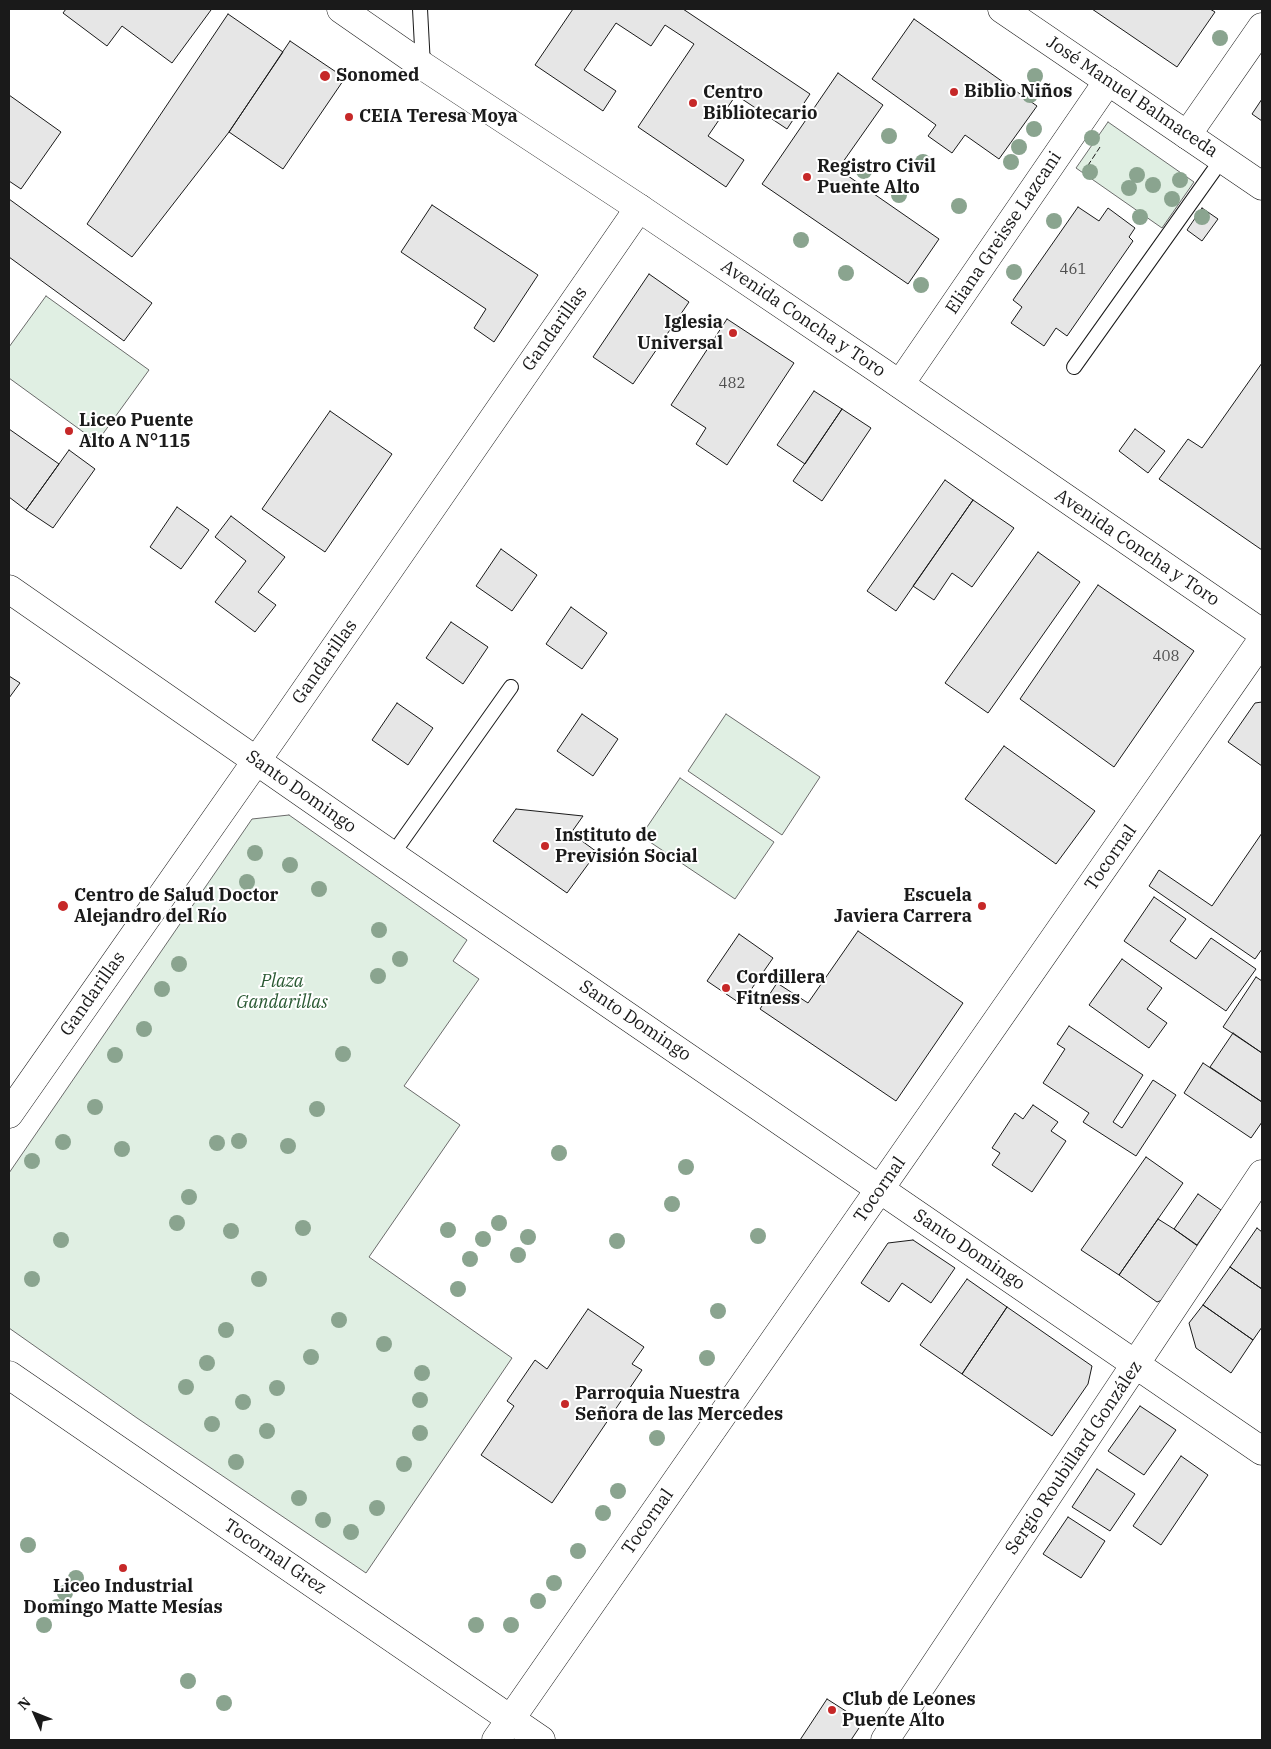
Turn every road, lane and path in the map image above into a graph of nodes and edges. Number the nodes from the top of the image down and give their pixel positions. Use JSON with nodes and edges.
{"nodes":[{"id":1,"x":341,"y":9,"type":"edge"},
{"id":2,"x":420,"y":9,"type":"edge"},
{"id":3,"x":1002,"y":9,"type":"edge"},
{"id":4,"x":1262,"y":27,"type":"edge"},
{"id":5,"x":423,"y":66,"type":"junction"},
{"id":6,"x":1108,"y":81,"type":"junction"},
{"id":7,"x":1187,"y":135,"type":"junction"},
{"id":8,"x":1222,"y":159,"type":"junction"},
{"id":9,"x":1262,"y":186,"type":"edge"},
{"id":10,"x":639,"y":208,"type":"junction"},
{"id":11,"x":1074,"y":367,"type":"dead end"},
{"id":12,"x":900,"y":384,"type":"junction"},
{"id":13,"x":9,"y":589,"type":"edge"},
{"id":14,"x":1262,"y":634,"type":"edge"},
{"id":15,"x":1262,"y":640,"type":"edge"},
{"id":16,"x":511,"y":687,"type":"dead end"},
{"id":17,"x":257,"y":761,"type":"junction"},
{"id":18,"x":392,"y":855,"type":"junction"},
{"id":19,"x":9,"y":1114,"type":"edge"},
{"id":20,"x":1262,"y":1174,"type":"edge"},
{"id":21,"x":881,"y":1189,"type":"junction"},
{"id":22,"x":1137,"y":1364,"type":"junction"},
{"id":23,"x":9,"y":1375,"type":"edge"},
{"id":24,"x":1262,"y":1451,"type":"edge"},
{"id":25,"x":504,"y":1730,"type":"edge"},
{"id":26,"x":541,"y":1740,"type":"edge"},
{"id":27,"x":885,"y":1740,"type":"edge"}],
"edges":[{"from":1,"to":5,"type":"street","name":"Avenida Concha y Toro"},
{"from":2,"to":5,"type":"lane"},
{"from":3,"to":6,"type":"street","name":"José Manuel Balmaceda"},
{"from":4,"to":7,"type":"street"},
{"from":5,"to":10,"type":"street","name":"Avenida Concha y Toro"},
{"from":6,"to":7,"type":"street","name":"José Manuel Balmaceda"},
{"from":6,"to":12,"type":"street","name":"Eliana Greisse Lazcani"},
{"from":7,"to":8,"type":"street","name":"José Manuel Balmaceda"},
{"from":8,"to":9,"type":"street","name":"José Manuel Balmaceda"},
{"from":8,"to":11,"type":"lane"},
{"from":10,"to":12,"type":"street","name":"Avenida Concha y Toro"},
{"from":10,"to":17,"type":"street","name":"Gandarillas"},
{"from":12,"to":14,"type":"street","name":"Avenida Concha y Toro"},
{"from":13,"to":17,"type":"street","name":"Santo Domingo"},
{"from":15,"to":21,"type":"street","name":"Tocornal"},
{"from":16,"to":18,"type":"lane"},
{"from":17,"to":18,"type":"street","name":"Santo Domingo"},
{"from":17,"to":19,"type":"street","name":"Gandarillas"},
{"from":18,"to":21,"type":"street","name":"Santo Domingo"},
{"from":20,"to":22,"type":"street","name":"Sergio Roubillard González"},
{"from":21,"to":22,"type":"street","name":"Santo Domingo"},
{"from":21,"to":25,"type":"street","name":"Tocornal"},
{"from":22,"to":24,"type":"street","name":"Santo Domingo"},
{"from":22,"to":27,"type":"street","name":"Sergio Roubillard González"},
{"from":23,"to":25,"type":"street","name":"Tocornal Grez"},
{"from":25,"to":26,"type":"street","name":"Tocornal Grez"}]}
